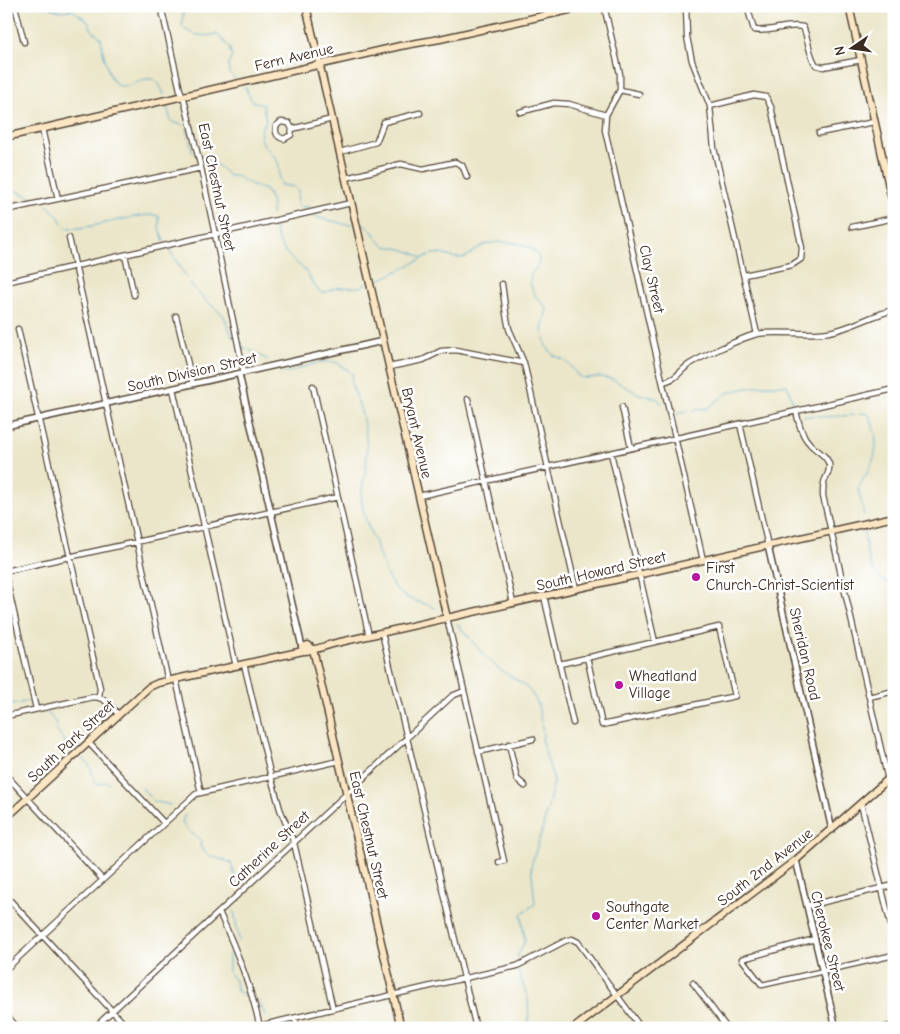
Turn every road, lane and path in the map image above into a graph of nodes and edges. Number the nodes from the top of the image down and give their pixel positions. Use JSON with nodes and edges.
{"nodes":[{"id":1,"x":15,"y":6,"type":"edge"},
{"id":2,"x":161,"y":6,"type":"edge"},
{"id":3,"x":306,"y":6,"type":"edge"},
{"id":4,"x":588,"y":6,"type":"edge"},
{"id":5,"x":604,"y":6,"type":"edge"},
{"id":6,"x":686,"y":6,"type":"edge"},
{"id":7,"x":747,"y":6,"type":"edge"},
{"id":8,"x":849,"y":6,"type":"edge"},
{"id":9,"x":24,"y":42,"type":"dead end"},
{"id":10,"x":860,"y":60,"type":"junction"},
{"id":11,"x":319,"y":64,"type":"junction"},
{"id":12,"x":620,"y":90,"type":"junction"},
{"id":13,"x":639,"y":94,"type":"dead end"},
{"id":14,"x":183,"y":96,"type":"junction"},
{"id":15,"x":710,"y":106,"type":"junction"},
{"id":16,"x":520,"y":112,"type":"dead end"},
{"id":17,"x":420,"y":113,"type":"dead end"},
{"id":18,"x":606,"y":115,"type":"junction"},
{"id":19,"x":332,"y":120,"type":"junction"},
{"id":20,"x":874,"y":122,"type":"junction"},
{"id":21,"x":42,"y":128,"type":"junction"},
{"id":22,"x":292,"y":129,"type":"dead end"},
{"id":23,"x":819,"y":133,"type":"dead end"},
{"id":24,"x":6,"y":137,"type":"edge"},
{"id":25,"x":340,"y":152,"type":"junction"},
{"id":26,"x":201,"y":168,"type":"junction"},
{"id":27,"x":467,"y":177,"type":"dead end"},
{"id":28,"x":346,"y":178,"type":"junction"},
{"id":29,"x":58,"y":199,"type":"junction"},
{"id":30,"x":351,"y":203,"type":"junction"},
{"id":31,"x":6,"y":210,"type":"edge"},
{"id":32,"x":894,"y":210,"type":"edge"},
{"id":33,"x":894,"y":218,"type":"edge"},
{"id":34,"x":852,"y":226,"type":"dead end"},
{"id":35,"x":215,"y":234,"type":"junction"},
{"id":36,"x":69,"y":238,"type":"dead end"},
{"id":37,"x":125,"y":255,"type":"junction"},
{"id":38,"x":76,"y":266,"type":"junction"},
{"id":39,"x":744,"y":275,"type":"junction"},
{"id":40,"x":6,"y":282,"type":"edge"},
{"id":41,"x":502,"y":284,"type":"dead end"},
{"id":42,"x":134,"y":295,"type":"dead end"},
{"id":43,"x":894,"y":310,"type":"edge"},
{"id":44,"x":176,"y":316,"type":"dead end"},
{"id":45,"x":18,"y":329,"type":"dead end"},
{"id":46,"x":757,"y":334,"type":"junction"},
{"id":47,"x":383,"y":342,"type":"junction"},
{"id":48,"x":524,"y":363,"type":"junction"},
{"id":49,"x":389,"y":367,"type":"junction"},
{"id":50,"x":242,"y":374,"type":"junction"},
{"id":51,"x":662,"y":382,"type":"junction"},
{"id":52,"x":193,"y":384,"type":"junction"},
{"id":53,"x":313,"y":386,"type":"dead end"},
{"id":54,"x":173,"y":389,"type":"junction"},
{"id":55,"x":894,"y":389,"type":"edge"},
{"id":56,"x":468,"y":399,"type":"dead end"},
{"id":57,"x":106,"y":404,"type":"junction"},
{"id":58,"x":622,"y":407,"type":"dead end"},
{"id":59,"x":796,"y":411,"type":"junction"},
{"id":60,"x":38,"y":419,"type":"junction"},
{"id":61,"x":740,"y":424,"type":"junction"},
{"id":62,"x":6,"y":426,"type":"edge"},
{"id":63,"x":675,"y":439,"type":"junction"},
{"id":64,"x":631,"y":448,"type":"junction"},
{"id":65,"x":610,"y":453,"type":"junction"},
{"id":66,"x":548,"y":467,"type":"junction"},
{"id":67,"x":486,"y":481,"type":"junction"},
{"id":68,"x":418,"y":496,"type":"junction"},
{"id":69,"x":338,"y":497,"type":"junction"},
{"id":70,"x":271,"y":512,"type":"junction"},
{"id":71,"x":894,"y":517,"type":"edge"},
{"id":72,"x":204,"y":527,"type":"junction"},
{"id":73,"x":832,"y":531,"type":"junction"},
{"id":74,"x":137,"y":542,"type":"junction"},
{"id":75,"x":768,"y":546,"type":"junction"},
{"id":76,"x":70,"y":557,"type":"junction"},
{"id":77,"x":703,"y":560,"type":"junction"},
{"id":78,"x":6,"y":571,"type":"edge"},
{"id":79,"x":639,"y":575,"type":"junction"},
{"id":80,"x":6,"y":578,"type":"edge"},
{"id":81,"x":576,"y":589,"type":"junction"},
{"id":82,"x":544,"y":596,"type":"junction"},
{"id":83,"x":513,"y":603,"type":"junction"},
{"id":84,"x":446,"y":618,"type":"junction"},
{"id":85,"x":382,"y":633,"type":"junction"},
{"id":86,"x":369,"y":636,"type":"junction"},
{"id":87,"x":655,"y":642,"type":"junction"},
{"id":88,"x":302,"y":649,"type":"junction"},
{"id":89,"x":313,"y":649,"type":"junction"},
{"id":90,"x":587,"y":658,"type":"junction"},
{"id":91,"x":244,"y":664,"type":"junction"},
{"id":92,"x":560,"y":664,"type":"junction"},
{"id":93,"x":236,"y":666,"type":"junction"},
{"id":94,"x":172,"y":680,"type":"junction"},
{"id":95,"x":464,"y":691,"type":"junction"},
{"id":96,"x":894,"y":691,"type":"edge"},
{"id":97,"x":99,"y":697,"type":"junction"},
{"id":98,"x":869,"y":697,"type":"junction"},
{"id":99,"x":36,"y":710,"type":"junction"},
{"id":100,"x":118,"y":714,"type":"junction"},
{"id":101,"x":6,"y":716,"type":"edge"},
{"id":102,"x":573,"y":723,"type":"dead end"},
{"id":103,"x":407,"y":739,"type":"junction"},
{"id":104,"x":533,"y":739,"type":"dead end"},
{"id":105,"x":88,"y":742,"type":"junction"},
{"id":106,"x":509,"y":744,"type":"junction"},
{"id":107,"x":478,"y":752,"type":"junction"},
{"id":108,"x":339,"y":762,"type":"junction"},
{"id":109,"x":894,"y":774,"type":"edge"},
{"id":110,"x":6,"y":775,"type":"edge"},
{"id":111,"x":271,"y":777,"type":"junction"},
{"id":112,"x":888,"y":780,"type":"junction"},
{"id":113,"x":525,"y":786,"type":"dead end"},
{"id":114,"x":201,"y":792,"type":"junction"},
{"id":115,"x":347,"y":794,"type":"junction"},
{"id":116,"x":28,"y":798,"type":"junction"},
{"id":117,"x":862,"y":804,"type":"junction"},
{"id":118,"x":6,"y":818,"type":"edge"},
{"id":119,"x":164,"y":823,"type":"junction"},
{"id":120,"x":832,"y":830,"type":"junction"},
{"id":121,"x":294,"y":843,"type":"junction"},
{"id":122,"x":796,"y":860,"type":"junction"},
{"id":123,"x":499,"y":862,"type":"dead end"},
{"id":124,"x":103,"y":880,"type":"junction"},
{"id":125,"x":894,"y":885,"type":"edge"},
{"id":126,"x":882,"y":888,"type":"junction"},
{"id":127,"x":6,"y":896,"type":"edge"},
{"id":128,"x":807,"y":906,"type":"junction"},
{"id":129,"x":219,"y":912,"type":"junction"},
{"id":130,"x":43,"y":936,"type":"junction"},
{"id":131,"x":894,"y":938,"type":"edge"},
{"id":132,"x":815,"y":939,"type":"junction"},
{"id":133,"x":894,"y":955,"type":"edge"},
{"id":134,"x":6,"y":970,"type":"edge"},
{"id":135,"x":823,"y":971,"type":"junction"},
{"id":136,"x":464,"y":978,"type":"junction"},
{"id":137,"x":693,"y":983,"type":"dead end"},
{"id":138,"x":394,"y":995,"type":"junction"},
{"id":139,"x":617,"y":995,"type":"junction"},
{"id":140,"x":333,"y":1009,"type":"junction"},
{"id":141,"x":112,"y":1011,"type":"junction"},
{"id":142,"x":6,"y":1016,"type":"edge"},
{"id":143,"x":295,"y":1018,"type":"junction"},
{"id":144,"x":894,"y":1025,"type":"edge"},
{"id":145,"x":260,"y":1027,"type":"edge"},
{"id":146,"x":18,"y":1028,"type":"edge"},
{"id":147,"x":94,"y":1028,"type":"edge"},
{"id":148,"x":128,"y":1028,"type":"edge"},
{"id":149,"x":297,"y":1028,"type":"edge"},
{"id":150,"x":401,"y":1028,"type":"edge"},
{"id":151,"x":476,"y":1028,"type":"edge"},
{"id":152,"x":574,"y":1028,"type":"edge"},
{"id":153,"x":642,"y":1028,"type":"edge"},
{"id":154,"x":727,"y":1028,"type":"edge"},
{"id":155,"x":836,"y":1028,"type":"edge"},
{"id":156,"x":883,"y":1028,"type":"edge"}],
"edges":[{"from":1,"to":9,"type":"street"},
{"from":2,"to":14,"type":"street","name":"East Chestnut Street"},
{"from":3,"to":11,"type":"main road","name":"Bryant Avenue"},
{"from":4,"to":11,"type":"main road","name":"Fern Avenue"},
{"from":5,"to":12,"type":"street"},
{"from":6,"to":15,"type":"street"},
{"from":7,"to":10,"type":"street"},
{"from":8,"to":10,"type":"main road"},
{"from":10,"to":20,"type":"main road"},
{"from":11,"to":14,"type":"main road","name":"Fern Avenue"},
{"from":11,"to":19,"type":"main road","name":"Bryant Avenue"},
{"from":12,"to":13,"type":"street"},
{"from":12,"to":18,"type":"street"},
{"from":14,"to":21,"type":"main road","name":"Fern Avenue"},
{"from":14,"to":26,"type":"street","name":"East Chestnut Street"},
{"from":15,"to":39,"type":"street"},
{"from":15,"to":39,"type":"street"},
{"from":16,"to":18,"type":"street"},
{"from":17,"to":25,"type":"street"},
{"from":18,"to":51,"type":"street","name":"Clay Street"},
{"from":19,"to":22,"type":"street"},
{"from":19,"to":25,"type":"main road","name":"Bryant Avenue"},
{"from":20,"to":23,"type":"street"},
{"from":20,"to":32,"type":"main road"},
{"from":21,"to":24,"type":"main road","name":"Fern Avenue"},
{"from":21,"to":29,"type":"street"},
{"from":25,"to":28,"type":"main road","name":"Bryant Avenue"},
{"from":26,"to":29,"type":"street"},
{"from":26,"to":35,"type":"street","name":"East Chestnut Street"},
{"from":27,"to":28,"type":"street"},
{"from":28,"to":30,"type":"main road","name":"Bryant Avenue"},
{"from":29,"to":31,"type":"street"},
{"from":30,"to":35,"type":"street"},
{"from":30,"to":47,"type":"main road","name":"Bryant Avenue"},
{"from":33,"to":34,"type":"street"},
{"from":35,"to":37,"type":"street"},
{"from":35,"to":50,"type":"street","name":"East Chestnut Street"},
{"from":36,"to":38,"type":"street"},
{"from":37,"to":38,"type":"street"},
{"from":37,"to":42,"type":"street"},
{"from":38,"to":40,"type":"street"},
{"from":38,"to":57,"type":"street"},
{"from":39,"to":46,"type":"street"},
{"from":41,"to":48,"type":"street"},
{"from":43,"to":46,"type":"street"},
{"from":44,"to":52,"type":"street"},
{"from":45,"to":60,"type":"street"},
{"from":46,"to":51,"type":"street"},
{"from":47,"to":49,"type":"main road","name":"Bryant Avenue"},
{"from":47,"to":50,"type":"street","name":"South Division Street"},
{"from":48,"to":49,"type":"street"},
{"from":48,"to":66,"type":"street"},
{"from":49,"to":68,"type":"main road","name":"Bryant Avenue"},
{"from":50,"to":52,"type":"street","name":"South Division Street"},
{"from":50,"to":70,"type":"street","name":"East Chestnut Street"},
{"from":51,"to":63,"type":"street","name":"Clay Street"},
{"from":52,"to":54,"type":"street","name":"South Division Street"},
{"from":53,"to":69,"type":"street"},
{"from":54,"to":57,"type":"street","name":"South Division Street"},
{"from":54,"to":72,"type":"street"},
{"from":55,"to":59,"type":"street"},
{"from":56,"to":67,"type":"street"},
{"from":57,"to":60,"type":"street","name":"South Division Street"},
{"from":57,"to":74,"type":"street"},
{"from":58,"to":64,"type":"street"},
{"from":59,"to":61,"type":"street"},
{"from":59,"to":73,"type":"street"},
{"from":60,"to":62,"type":"street","name":"South Division Street"},
{"from":60,"to":76,"type":"street"},
{"from":61,"to":63,"type":"street"},
{"from":61,"to":75,"type":"street","name":"Sheridan Road"},
{"from":63,"to":64,"type":"street"},
{"from":63,"to":77,"type":"street","name":"Clay Street"},
{"from":64,"to":65,"type":"street"},
{"from":65,"to":66,"type":"street"},
{"from":65,"to":79,"type":"street"},
{"from":66,"to":67,"type":"street"},
{"from":66,"to":81,"type":"street"},
{"from":67,"to":68,"type":"street"},
{"from":67,"to":83,"type":"street"},
{"from":68,"to":84,"type":"main road","name":"Bryant Avenue"},
{"from":69,"to":70,"type":"street"},
{"from":69,"to":86,"type":"street"},
{"from":70,"to":72,"type":"street"},
{"from":70,"to":88,"type":"street","name":"East Chestnut Street"},
{"from":71,"to":73,"type":"main road","name":"South Howard Street"},
{"from":72,"to":74,"type":"street"},
{"from":72,"to":93,"type":"street"},
{"from":73,"to":75,"type":"main road","name":"South Howard Street"},
{"from":73,"to":98,"type":"street"},
{"from":74,"to":76,"type":"street"},
{"from":74,"to":94,"type":"street"},
{"from":75,"to":77,"type":"main road","name":"South Howard Street"},
{"from":75,"to":120,"type":"street","name":"Sheridan Road"},
{"from":76,"to":78,"type":"street"},
{"from":76,"to":97,"type":"street"},
{"from":77,"to":79,"type":"main road","name":"South Howard Street"},
{"from":79,"to":81,"type":"main road","name":"South Howard Street"},
{"from":79,"to":87,"type":"street"},
{"from":80,"to":99,"type":"street"},
{"from":81,"to":82,"type":"main road","name":"South Howard Street"},
{"from":82,"to":83,"type":"main road","name":"South Howard Street"},
{"from":82,"to":92,"type":"street"},
{"from":83,"to":84,"type":"main road","name":"South Howard Street"},
{"from":84,"to":85,"type":"main road","name":"South Howard Street"},
{"from":84,"to":95,"type":"street","name":"Bryant Avenue"},
{"from":85,"to":86,"type":"main road","name":"South Howard Street"},
{"from":85,"to":103,"type":"street"},
{"from":86,"to":89,"type":"main road","name":"South Howard Street"},
{"from":87,"to":90,"type":"street"},
{"from":87,"to":90,"type":"street"},
{"from":88,"to":89,"type":"main road"},
{"from":88,"to":91,"type":"main road"},
{"from":89,"to":108,"type":"main road","name":"East Chestnut Street"},
{"from":90,"to":92,"type":"street"},
{"from":91,"to":93,"type":"main road"},
{"from":91,"to":111,"type":"street"},
{"from":92,"to":102,"type":"street"},
{"from":93,"to":94,"type":"main road"},
{"from":94,"to":100,"type":"main road","name":"South Park Street"},
{"from":94,"to":114,"type":"street"},
{"from":95,"to":103,"type":"street","name":"Catherine Street"},
{"from":95,"to":107,"type":"street","name":"Bryant Avenue"},
{"from":96,"to":98,"type":"street"},
{"from":97,"to":99,"type":"street"},
{"from":97,"to":100,"type":"street"},
{"from":98,"to":112,"type":"street"},
{"from":99,"to":101,"type":"street"},
{"from":100,"to":105,"type":"main road","name":"South Park Street"},
{"from":103,"to":115,"type":"street","name":"Catherine Street"},
{"from":103,"to":136,"type":"street"},
{"from":104,"to":106,"type":"street"},
{"from":105,"to":116,"type":"main road","name":"South Park Street"},
{"from":105,"to":119,"type":"street"},
{"from":106,"to":107,"type":"street"},
{"from":106,"to":113,"type":"street"},
{"from":107,"to":123,"type":"street","name":"Bryant Avenue"},
{"from":108,"to":111,"type":"street"},
{"from":108,"to":115,"type":"main road","name":"East Chestnut Street"},
{"from":109,"to":112,"type":"main road","name":"South 2nd Avenue"},
{"from":110,"to":116,"type":"street"},
{"from":111,"to":114,"type":"street"},
{"from":111,"to":121,"type":"street"},
{"from":112,"to":117,"type":"main road","name":"South 2nd Avenue"},
{"from":114,"to":119,"type":"street"},
{"from":115,"to":121,"type":"street","name":"Catherine Street"},
{"from":115,"to":138,"type":"main road","name":"East Chestnut Street"},
{"from":116,"to":118,"type":"main road","name":"South Park Street"},
{"from":116,"to":124,"type":"street"},
{"from":117,"to":120,"type":"main road","name":"South 2nd Avenue"},
{"from":117,"to":126,"type":"street"},
{"from":119,"to":124,"type":"street"},
{"from":120,"to":122,"type":"main road","name":"South 2nd Avenue"},
{"from":121,"to":129,"type":"street","name":"Catherine Street"},
{"from":121,"to":140,"type":"street"},
{"from":122,"to":128,"type":"street","name":"Cherokee Street"},
{"from":122,"to":139,"type":"main road","name":"South 2nd Avenue"},
{"from":124,"to":130,"type":"street"},
{"from":125,"to":126,"type":"street"},
{"from":126,"to":128,"type":"street"},
{"from":126,"to":131,"type":"street"},
{"from":127,"to":130,"type":"street"},
{"from":128,"to":132,"type":"street","name":"Cherokee Street"},
{"from":129,"to":141,"type":"street","name":"Catherine Street"},
{"from":129,"to":145,"type":"street"},
{"from":130,"to":134,"type":"street"},
{"from":130,"to":141,"type":"street"},
{"from":132,"to":135,"type":"street","name":"Cherokee Street"},
{"from":132,"to":135,"type":"street"},
{"from":133,"to":135,"type":"street"},
{"from":135,"to":155,"type":"street","name":"Cherokee Street"},
{"from":136,"to":138,"type":"street"},
{"from":136,"to":139,"type":"street"},
{"from":136,"to":151,"type":"street"},
{"from":137,"to":154,"type":"street"},
{"from":138,"to":140,"type":"street"},
{"from":138,"to":150,"type":"main road","name":"East Chestnut Street"},
{"from":139,"to":152,"type":"main road","name":"South 2nd Avenue"},
{"from":139,"to":153,"type":"street"},
{"from":140,"to":143,"type":"street"},
{"from":141,"to":147,"type":"street","name":"Catherine Street"},
{"from":141,"to":148,"type":"street"},
{"from":142,"to":146,"type":"street"},
{"from":143,"to":145,"type":"street"},
{"from":143,"to":149,"type":"street"},
{"from":144,"to":156,"type":"street"}]}
